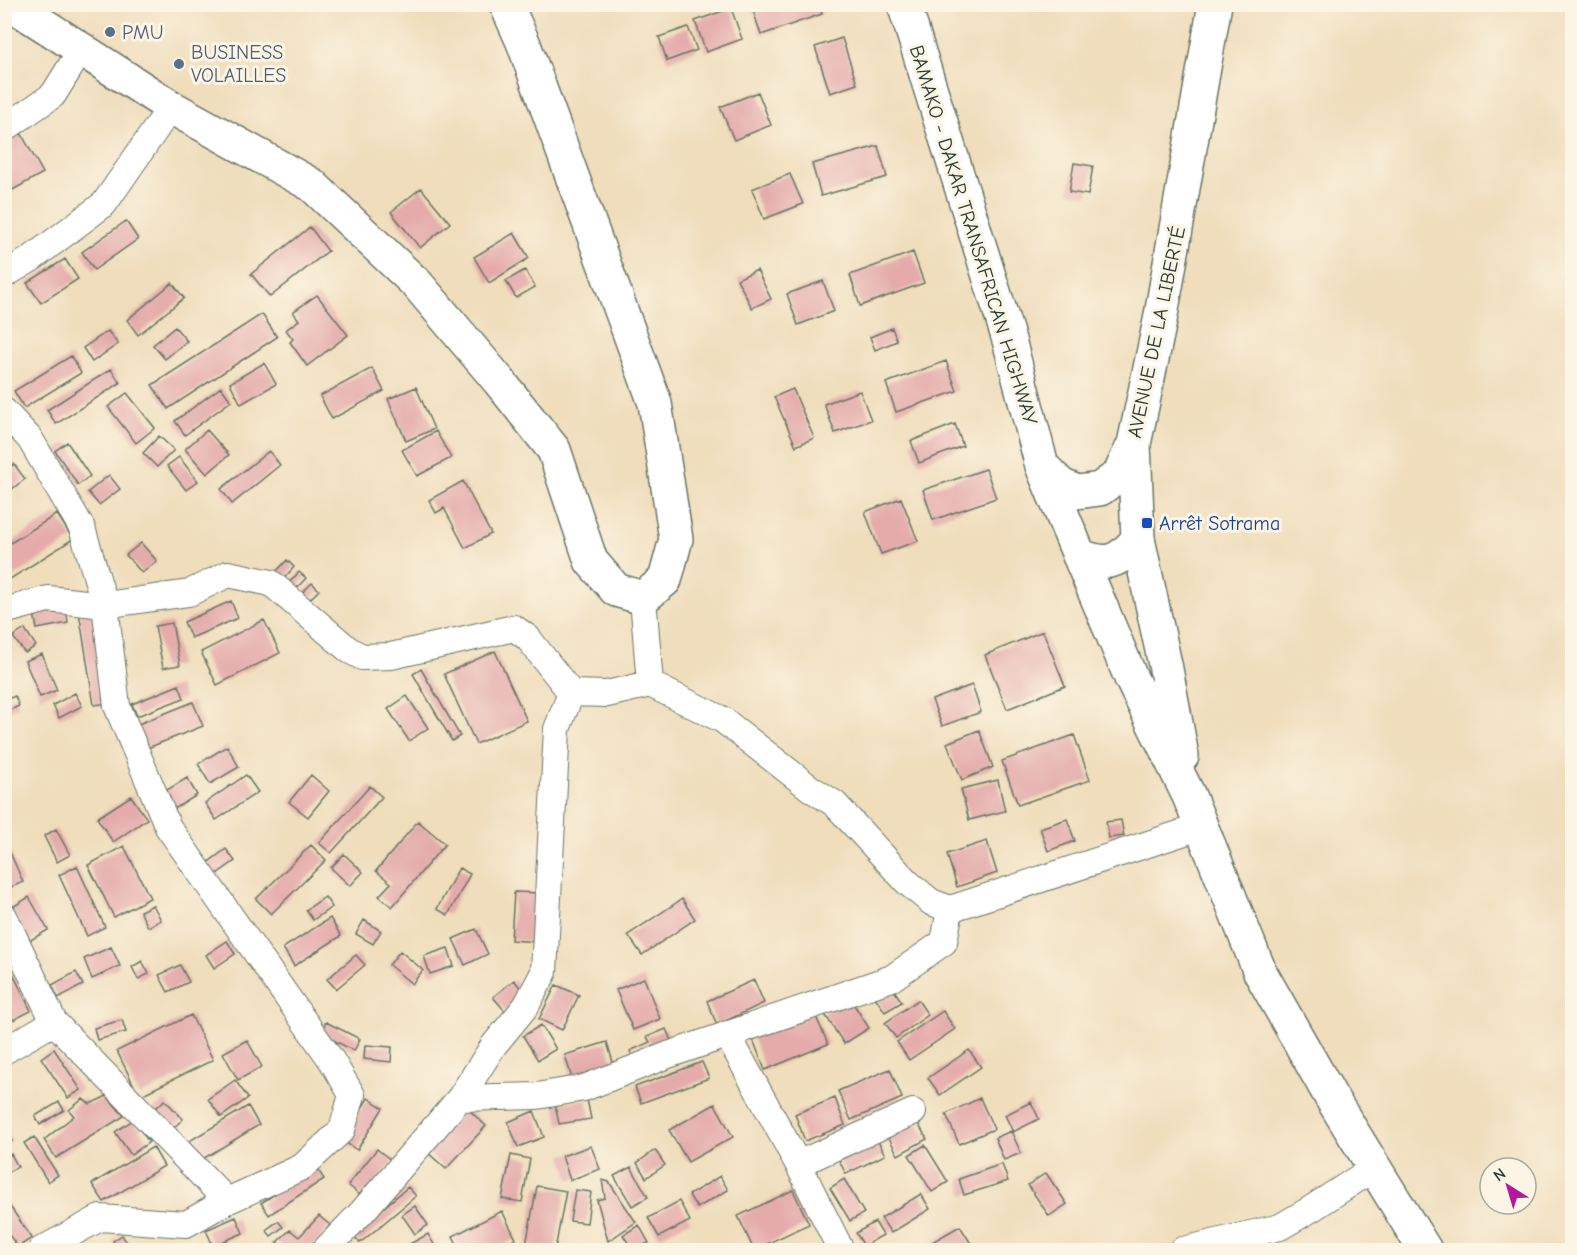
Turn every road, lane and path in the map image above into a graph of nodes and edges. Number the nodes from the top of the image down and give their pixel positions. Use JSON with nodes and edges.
{"nodes":[{"id":1,"x":11,"y":4,"type":"edge"},
{"id":2,"x":506,"y":4,"type":"edge"},
{"id":3,"x":904,"y":4,"type":"edge"},
{"id":4,"x":1215,"y":4,"type":"edge"},
{"id":5,"x":81,"y":50,"type":"junction"},
{"id":6,"x":171,"y":107,"type":"junction"},
{"id":7,"x":4,"y":129,"type":"edge"},
{"id":8,"x":4,"y":275,"type":"edge"},
{"id":9,"x":4,"y":411,"type":"edge"},
{"id":10,"x":1134,"y":444,"type":"junction"},
{"id":11,"x":1042,"y":466,"type":"junction"},
{"id":12,"x":1138,"y":539,"type":"junction"},
{"id":13,"x":1079,"y":555,"type":"junction"},
{"id":14,"x":643,"y":598,"type":"junction"},
{"id":15,"x":105,"y":605,"type":"junction"},
{"id":16,"x":4,"y":611,"type":"edge"},
{"id":17,"x":650,"y":684,"type":"junction"},
{"id":18,"x":570,"y":693,"type":"junction"},
{"id":19,"x":1189,"y":796,"type":"junction"},
{"id":20,"x":1200,"y":827,"type":"junction"},
{"id":21,"x":950,"y":909,"type":"junction"},
{"id":22,"x":4,"y":916,"type":"edge"},
{"id":23,"x":54,"y":1022,"type":"junction"},
{"id":24,"x":727,"y":1034,"type":"junction"},
{"id":25,"x":4,"y":1051,"type":"edge"},
{"id":26,"x":460,"y":1098,"type":"junction"},
{"id":27,"x":913,"y":1112,"type":"dead end"},
{"id":28,"x":798,"y":1164,"type":"junction"},
{"id":29,"x":1374,"y":1168,"type":"junction"},
{"id":30,"x":227,"y":1201,"type":"junction"},
{"id":31,"x":41,"y":1251,"type":"edge"},
{"id":32,"x":325,"y":1251,"type":"edge"},
{"id":33,"x":841,"y":1251,"type":"edge"},
{"id":34,"x":1183,"y":1251,"type":"edge"},
{"id":35,"x":1425,"y":1251,"type":"edge"}],
"edges":[{"from":1,"to":5,"type":"main road"},
{"from":2,"to":14,"type":"main road"},
{"from":3,"to":11,"type":"main road","name":"BAMAKO - DAKAR TRANSAFRICAN HIGHWAY"},
{"from":4,"to":10,"type":"main road","name":"AVENUE DE LA LIBERTÉ"},
{"from":5,"to":6,"type":"main road"},
{"from":5,"to":7,"type":"street"},
{"from":6,"to":8,"type":"street"},
{"from":6,"to":14,"type":"main road"},
{"from":9,"to":15,"type":"street"},
{"from":10,"to":11,"type":"main road","name":"AVENUE DE LA LIBERTÉ"},
{"from":10,"to":12,"type":"main road"},
{"from":11,"to":13,"type":"main road"},
{"from":12,"to":13,"type":"main road"},
{"from":12,"to":19,"type":"main road"},
{"from":13,"to":19,"type":"main road"},
{"from":14,"to":17,"type":"street"},
{"from":15,"to":16,"type":"street"},
{"from":15,"to":18,"type":"street"},
{"from":15,"to":30,"type":"street"},
{"from":17,"to":18,"type":"street"},
{"from":17,"to":21,"type":"street"},
{"from":18,"to":26,"type":"street"},
{"from":19,"to":20,"type":"main road"},
{"from":20,"to":21,"type":"street"},
{"from":20,"to":29,"type":"main road"},
{"from":21,"to":24,"type":"street"},
{"from":22,"to":23,"type":"street"},
{"from":23,"to":25,"type":"street"},
{"from":23,"to":30,"type":"street"},
{"from":24,"to":26,"type":"street"},
{"from":24,"to":28,"type":"street"},
{"from":26,"to":32,"type":"street"},
{"from":27,"to":28,"type":"street"},
{"from":28,"to":33,"type":"street"},
{"from":29,"to":34,"type":"street"},
{"from":29,"to":35,"type":"main road"},
{"from":30,"to":31,"type":"street"}]}
